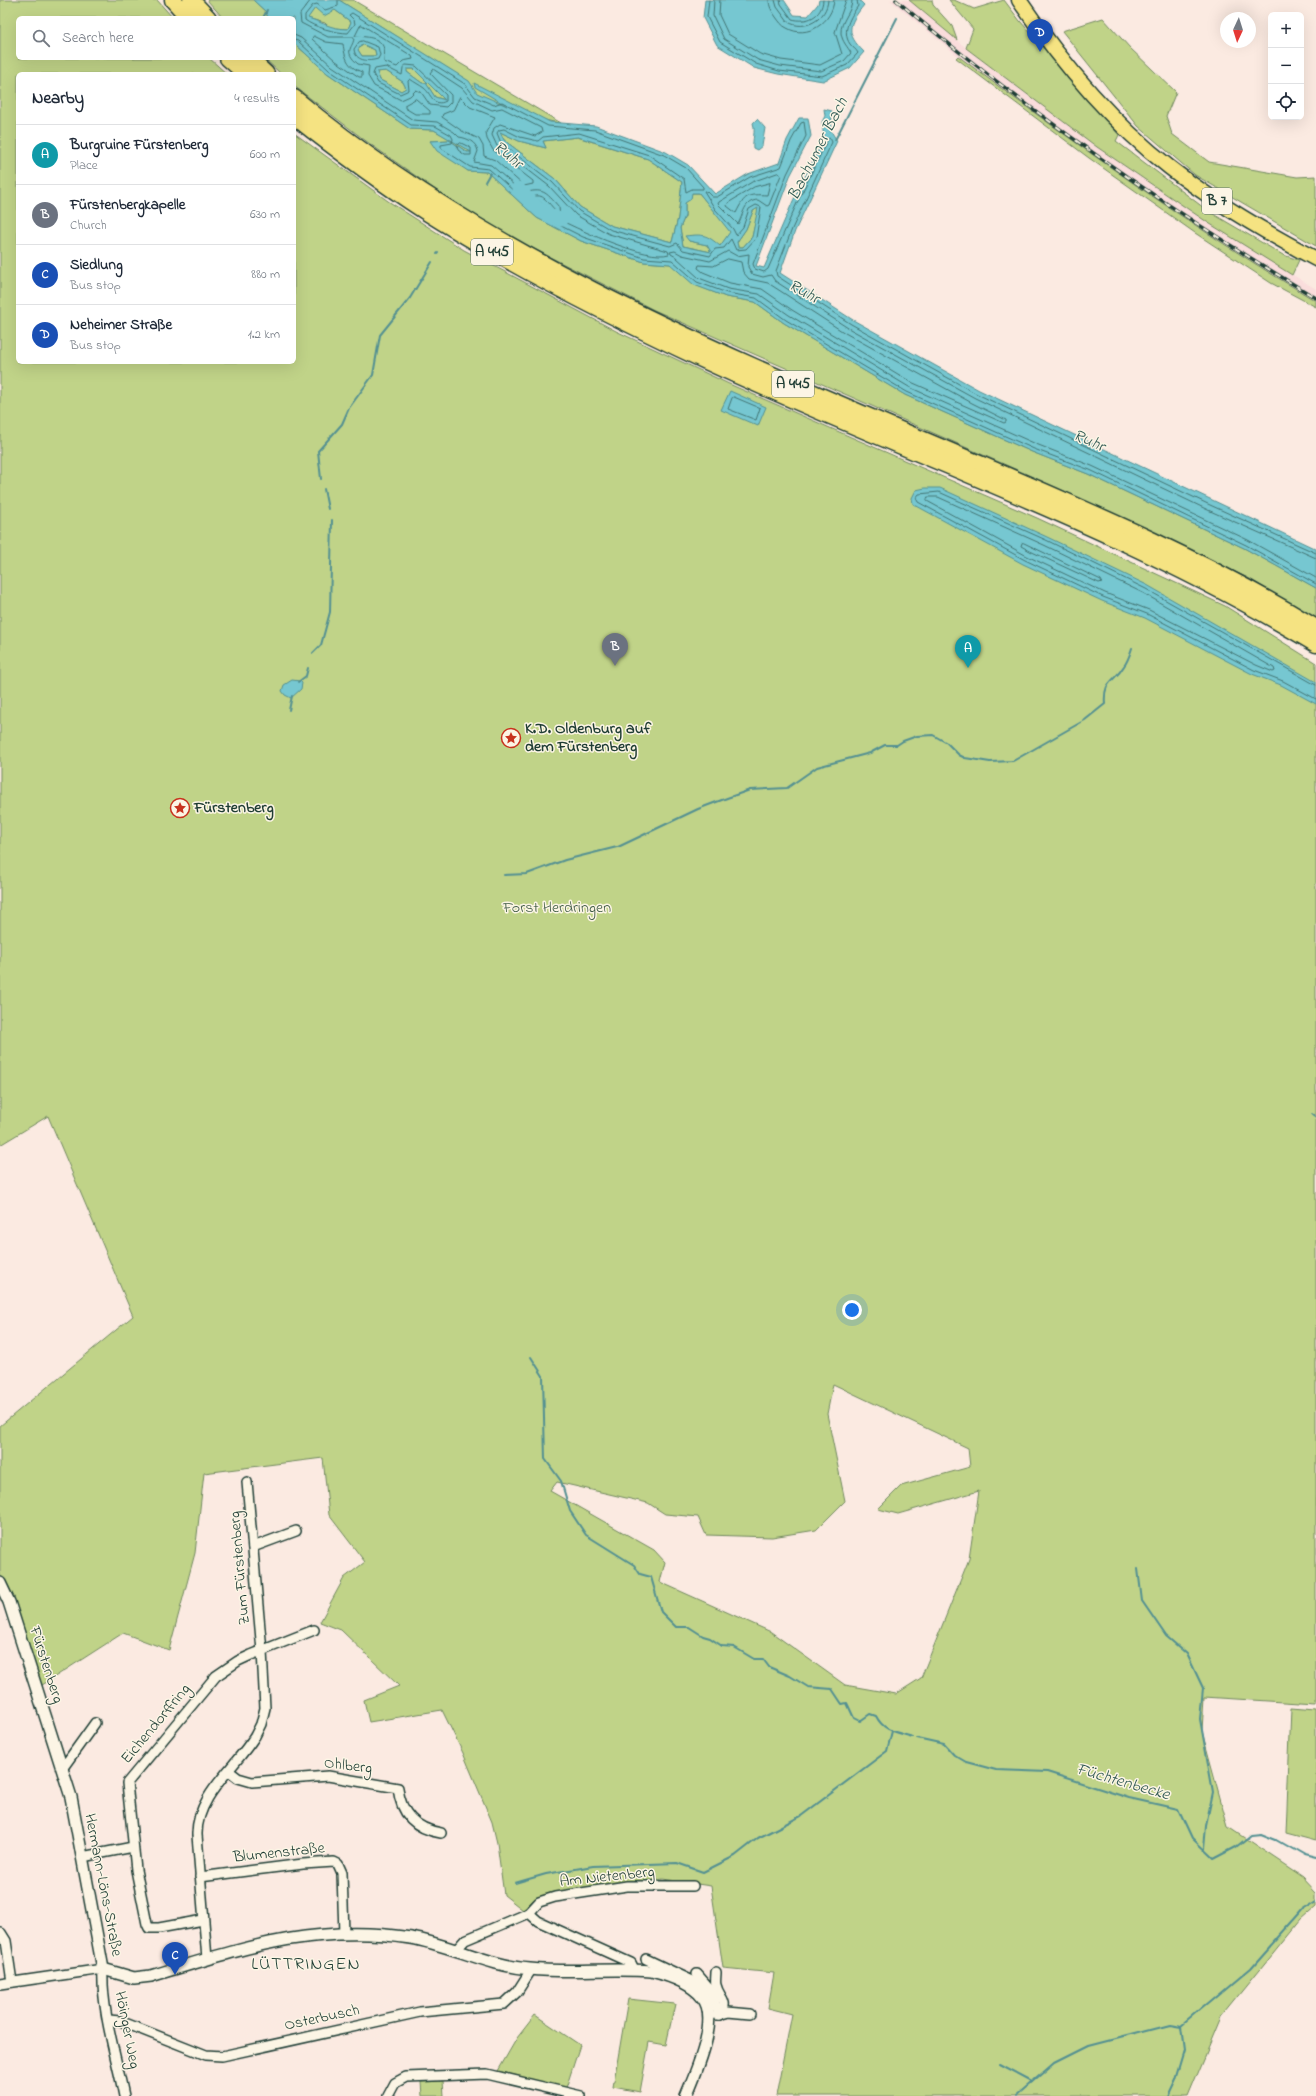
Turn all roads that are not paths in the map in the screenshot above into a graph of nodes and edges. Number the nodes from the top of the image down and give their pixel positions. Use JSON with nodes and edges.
{"nodes":[{"id":1,"x":173,"y":0,"type":"edge"},
{"id":2,"x":191,"y":0,"type":"edge"},
{"id":3,"x":1022,"y":2,"type":"edge"},
{"id":4,"x":187,"y":16,"type":"edge"},
{"id":5,"x":206,"y":16,"type":"edge"},
{"id":6,"x":230,"y":60,"type":"edge"},
{"id":7,"x":250,"y":60,"type":"edge"},
{"id":8,"x":244,"y":72,"type":"edge"},
{"id":9,"x":264,"y":72,"type":"edge"},
{"id":10,"x":296,"y":100,"type":"edge"},
{"id":11,"x":296,"y":118,"type":"edge"},
{"id":12,"x":1316,"y":259,"type":"edge"},
{"id":13,"x":1316,"y":628,"type":"edge"},
{"id":14,"x":1316,"y":644,"type":"edge"},
{"id":15,"x":247,"y":1482,"type":"dead end"},
{"id":16,"x":296,"y":1531,"type":"dead end"},
{"id":17,"x":253,"y":1547,"type":"junction"},
{"id":18,"x":0,"y":1583,"type":"edge"},
{"id":19,"x":314,"y":1630,"type":"dead end"},
{"id":20,"x":262,"y":1651,"type":"junction"},
{"id":21,"x":95,"y":1724,"type":"dead end"},
{"id":22,"x":59,"y":1758,"type":"joint"},
{"id":23,"x":62,"y":1770,"type":"junction"},
{"id":24,"x":229,"y":1772,"type":"junction"},
{"id":25,"x":442,"y":1833,"type":"dead end"},
{"id":26,"x":133,"y":1847,"type":"junction"},
{"id":27,"x":82,"y":1856,"type":"junction"},
{"id":28,"x":200,"y":1877,"type":"junction"},
{"id":29,"x":693,"y":1886,"type":"dead end"},
{"id":30,"x":529,"y":1913,"type":"junction"},
{"id":31,"x":203,"y":1920,"type":"junction"},
{"id":32,"x":1,"y":1933,"type":"edge"},
{"id":33,"x":344,"y":1934,"type":"junction"},
{"id":34,"x":456,"y":1950,"type":"junction"},
{"id":35,"x":207,"y":1959,"type":"junction"},
{"id":36,"x":646,"y":1959,"type":"dead end"},
{"id":37,"x":103,"y":1969,"type":"junction"},
{"id":38,"x":634,"y":1969,"type":"junction"},
{"id":39,"x":531,"y":1970,"type":"junction"},
{"id":40,"x":716,"y":1972,"type":"dead end"},
{"id":41,"x":697,"y":1974,"type":"dead end"},
{"id":42,"x":12,"y":1982,"type":"junction"},
{"id":43,"x":0,"y":1984,"type":"edge"},
{"id":44,"x":713,"y":1996,"type":"junction"},
{"id":45,"x":750,"y":2014,"type":"dead end"},
{"id":46,"x":713,"y":2016,"type":"junction"},
{"id":47,"x":109,"y":2020,"type":"junction"},
{"id":48,"x":124,"y":2096,"type":"edge"},
{"id":49,"x":388,"y":2096,"type":"edge"},
{"id":50,"x":581,"y":2096,"type":"edge"},
{"id":51,"x":686,"y":2096,"type":"edge"}],
"edges":[{"from":1,"to":4,"type":"highway"},
{"from":2,"to":5,"type":"highway"},
{"from":3,"to":12,"type":"main road","number":"B 7"},
{"from":6,"to":8,"type":"highway"},
{"from":7,"to":9,"type":"highway"},
{"from":10,"to":13,"type":"highway","number":"A 445"},
{"from":11,"to":14,"type":"highway","number":"A 445"},
{"from":15,"to":17,"type":"street","name":"Zum Fürstenberg"},
{"from":16,"to":17,"type":"street"},
{"from":17,"to":20,"type":"street","name":"Zum Fürstenberg"},
{"from":18,"to":22,"type":"street","name":"Fürstenberg"},
{"from":19,"to":20,"type":"street"},
{"from":20,"to":24,"type":"street","name":"Zum Fürstenberg"},
{"from":20,"to":26,"type":"street","name":"Eichendorffring"},
{"from":21,"to":23,"type":"street"},
{"from":22,"to":23,"type":"street","name":"Hermann-Löns-Straße"},
{"from":23,"to":27,"type":"street","name":"Hermann-Löns-Straße"},
{"from":24,"to":25,"type":"street","name":"Ohlberg"},
{"from":24,"to":28,"type":"street","name":"Zum Fürstenberg"},
{"from":26,"to":27,"type":"street"},
{"from":26,"to":31,"type":"street","name":"Eichendorffring"},
{"from":27,"to":37,"type":"street","name":"Hermann-Löns-Straße"},
{"from":28,"to":31,"type":"street","name":"Zum Fürstenberg"},
{"from":28,"to":33,"type":"street","name":"Blumenstraße"},
{"from":29,"to":30,"type":"street","name":"Am Nietenberg"},
{"from":30,"to":34,"type":"street","name":"Am Nietenberg"},
{"from":30,"to":38,"type":"street"},
{"from":31,"to":35,"type":"street","name":"Zum Fürstenberg"},
{"from":32,"to":42,"type":"street"},
{"from":33,"to":34,"type":"street","name":"Hermann-Löns-Straße"},
{"from":33,"to":35,"type":"street","name":"Hermann-Löns-Straße"},
{"from":34,"to":39,"type":"street","name":"Hermann-Löns-Straße"},
{"from":35,"to":37,"type":"street","name":"Hermann-Löns-Straße"},
{"from":36,"to":44,"type":"street"},
{"from":37,"to":42,"type":"street"},
{"from":37,"to":47,"type":"street","name":"Höinger Weg"},
{"from":38,"to":39,"type":"street","name":"Hermann-Löns-Straße"},
{"from":38,"to":46,"type":"street","name":"Hermann-Löns-Straße"},
{"from":39,"to":47,"type":"street","name":"Osterbusch"},
{"from":40,"to":46,"type":"street"},
{"from":41,"to":44,"type":"street"},
{"from":42,"to":43,"type":"street"},
{"from":44,"to":46,"type":"street"},
{"from":45,"to":46,"type":"street"},
{"from":46,"to":51,"type":"street","name":"Hermann-Löns-Straße"},
{"from":47,"to":48,"type":"street","name":"Höinger Weg"},
{"from":49,"to":50,"type":"street"}]}
